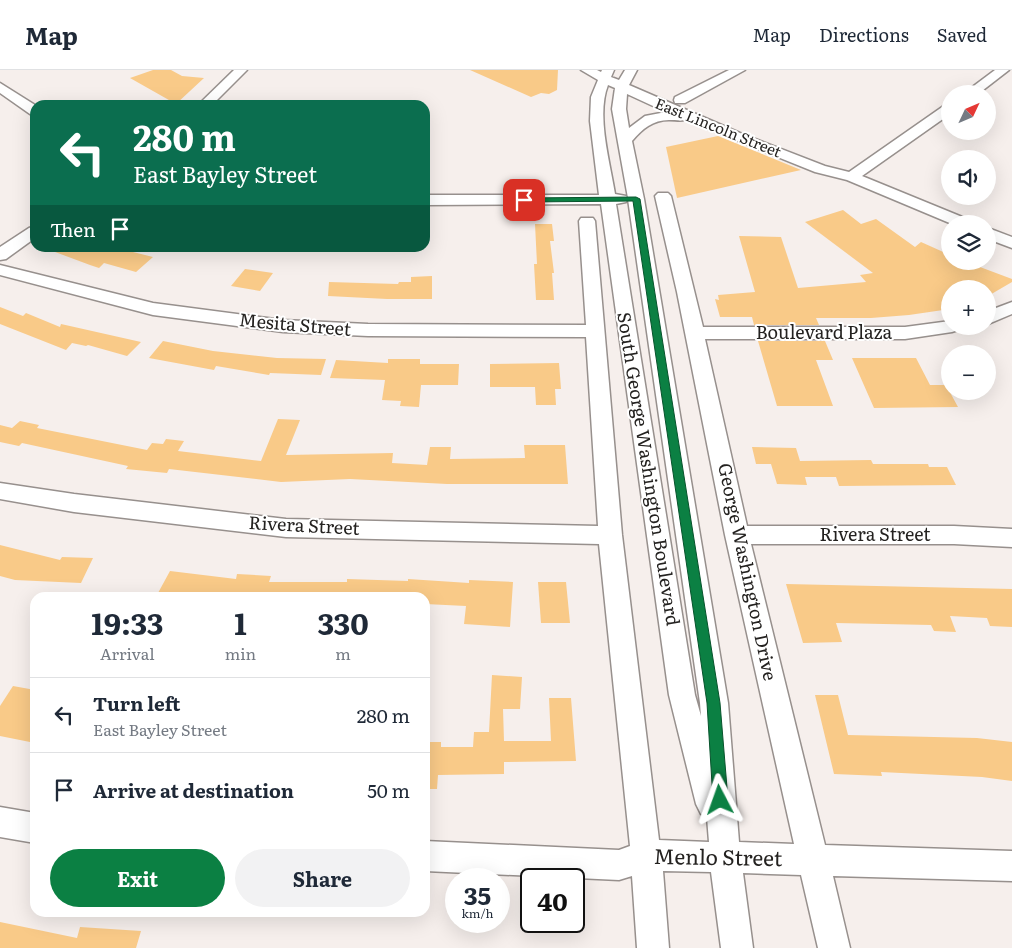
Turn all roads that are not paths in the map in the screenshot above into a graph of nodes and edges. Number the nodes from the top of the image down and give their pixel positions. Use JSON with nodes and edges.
{"nodes":[{"id":1,"x":224,"y":70,"type":"edge"},
{"id":2,"x":588,"y":70,"type":"edge"},
{"id":3,"x":739,"y":70,"type":"edge"},
{"id":4,"x":1003,"y":70,"type":"edge"},
{"id":5,"x":240,"y":71,"type":"edge"},
{"id":6,"x":608,"y":72,"type":"edge"},
{"id":7,"x":626,"y":78,"type":"edge"},
{"id":8,"x":982,"y":85,"type":"edge"},
{"id":9,"x":0,"y":87,"type":"edge"},
{"id":10,"x":210,"y":100,"type":"edge"},
{"id":11,"x":680,"y":100,"type":"junction"},
{"id":12,"x":30,"y":108,"type":"edge"},
{"id":13,"x":941,"y":114,"type":"edge"},
{"id":14,"x":695,"y":120,"type":"junction"},
{"id":15,"x":625,"y":141,"type":"junction"},
{"id":16,"x":852,"y":177,"type":"junction"},
{"id":17,"x":663,"y":196,"type":"dead end"},
{"id":18,"x":636,"y":199,"type":"junction"},
{"id":19,"x":430,"y":200,"type":"edge"},
{"id":20,"x":608,"y":200,"type":"junction"},
{"id":21,"x":944,"y":215,"type":"edge"},
{"id":22,"x":587,"y":221,"type":"dead end"},
{"id":23,"x":30,"y":234,"type":"edge"},
{"id":24,"x":996,"y":236,"type":"edge"},
{"id":25,"x":1012,"y":243,"type":"edge"},
{"id":26,"x":0,"y":255,"type":"edge"},
{"id":27,"x":0,"y":270,"type":"edge"},
{"id":28,"x":1012,"y":307,"type":"edge"},
{"id":29,"x":996,"y":314,"type":"edge"},
{"id":30,"x":941,"y":328,"type":"edge"},
{"id":31,"x":595,"y":331,"type":"junction"},
{"id":32,"x":695,"y":333,"type":"junction"},
{"id":33,"x":0,"y":491,"type":"edge"},
{"id":34,"x":610,"y":535,"type":"junction"},
{"id":35,"x":737,"y":535,"type":"junction"},
{"id":36,"x":1012,"y":538,"type":"edge"},
{"id":37,"x":0,"y":822,"type":"edge"},
{"id":38,"x":30,"y":827,"type":"edge"},
{"id":39,"x":430,"y":856,"type":"edge"},
{"id":40,"x":646,"y":856,"type":"junction"},
{"id":41,"x":725,"y":858,"type":"junction"},
{"id":42,"x":814,"y":860,"type":"junction"},
{"id":43,"x":1012,"y":866,"type":"edge"},
{"id":44,"x":653,"y":948,"type":"edge"},
{"id":45,"x":737,"y":948,"type":"edge"},
{"id":46,"x":834,"y":948,"type":"edge"}],
"edges":[{"from":1,"to":5,"type":"street"},
{"from":2,"to":6,"type":"street","name":"East Lincoln Street"},
{"from":3,"to":11,"type":"street"},
{"from":4,"to":8,"type":"street"},
{"from":5,"to":10,"type":"street"},
{"from":6,"to":7,"type":"street","name":"East Lincoln Street"},
{"from":6,"to":20,"type":"street","name":"South George Washington Boulevard"},
{"from":7,"to":11,"type":"street","name":"East Lincoln Street"},
{"from":7,"to":14,"type":"street","name":"East Lincoln Street"},
{"from":7,"to":15,"type":"street","name":"South George Washington Boulevard"},
{"from":9,"to":12,"type":"street"},
{"from":11,"to":16,"type":"street","name":"East Lincoln Street"},
{"from":13,"to":16,"type":"street"},
{"from":14,"to":15,"type":"street"},
{"from":14,"to":16,"type":"street","name":"East Lincoln Street"},
{"from":15,"to":18,"type":"street","name":"South George Washington Boulevard"},
{"from":16,"to":21,"type":"street","name":"East Lincoln Street"},
{"from":17,"to":32,"type":"street","name":"George Washington Drive"},
{"from":18,"to":20,"type":"street"},
{"from":18,"to":41,"type":"street","name":"South George Washington Boulevard"},
{"from":19,"to":20,"type":"street"},
{"from":20,"to":41,"type":"street","name":"South George Washington Boulevard"},
{"from":22,"to":31,"type":"street"},
{"from":23,"to":26,"type":"street"},
{"from":24,"to":25,"type":"street"},
{"from":27,"to":31,"type":"street","name":"Mesita Street"},
{"from":28,"to":29,"type":"street"},
{"from":30,"to":32,"type":"street","name":"Boulevard Plaza"},
{"from":31,"to":34,"type":"street"},
{"from":32,"to":35,"type":"street","name":"George Washington Drive"},
{"from":33,"to":34,"type":"street","name":"Rivera Street"},
{"from":34,"to":40,"type":"street"},
{"from":35,"to":36,"type":"street","name":"Rivera Street"},
{"from":35,"to":42,"type":"street","name":"George Washington Drive"},
{"from":37,"to":38,"type":"street"},
{"from":39,"to":40,"type":"street","name":"Menlo Street"},
{"from":40,"to":41,"type":"street","name":"Menlo Street"},
{"from":40,"to":44,"type":"street"},
{"from":41,"to":42,"type":"street","name":"Menlo Street"},
{"from":41,"to":45,"type":"street","name":"South George Washington Boulevard"},
{"from":42,"to":43,"type":"street","name":"Menlo Street"},
{"from":42,"to":46,"type":"street","name":"George Washington Drive"}]}
